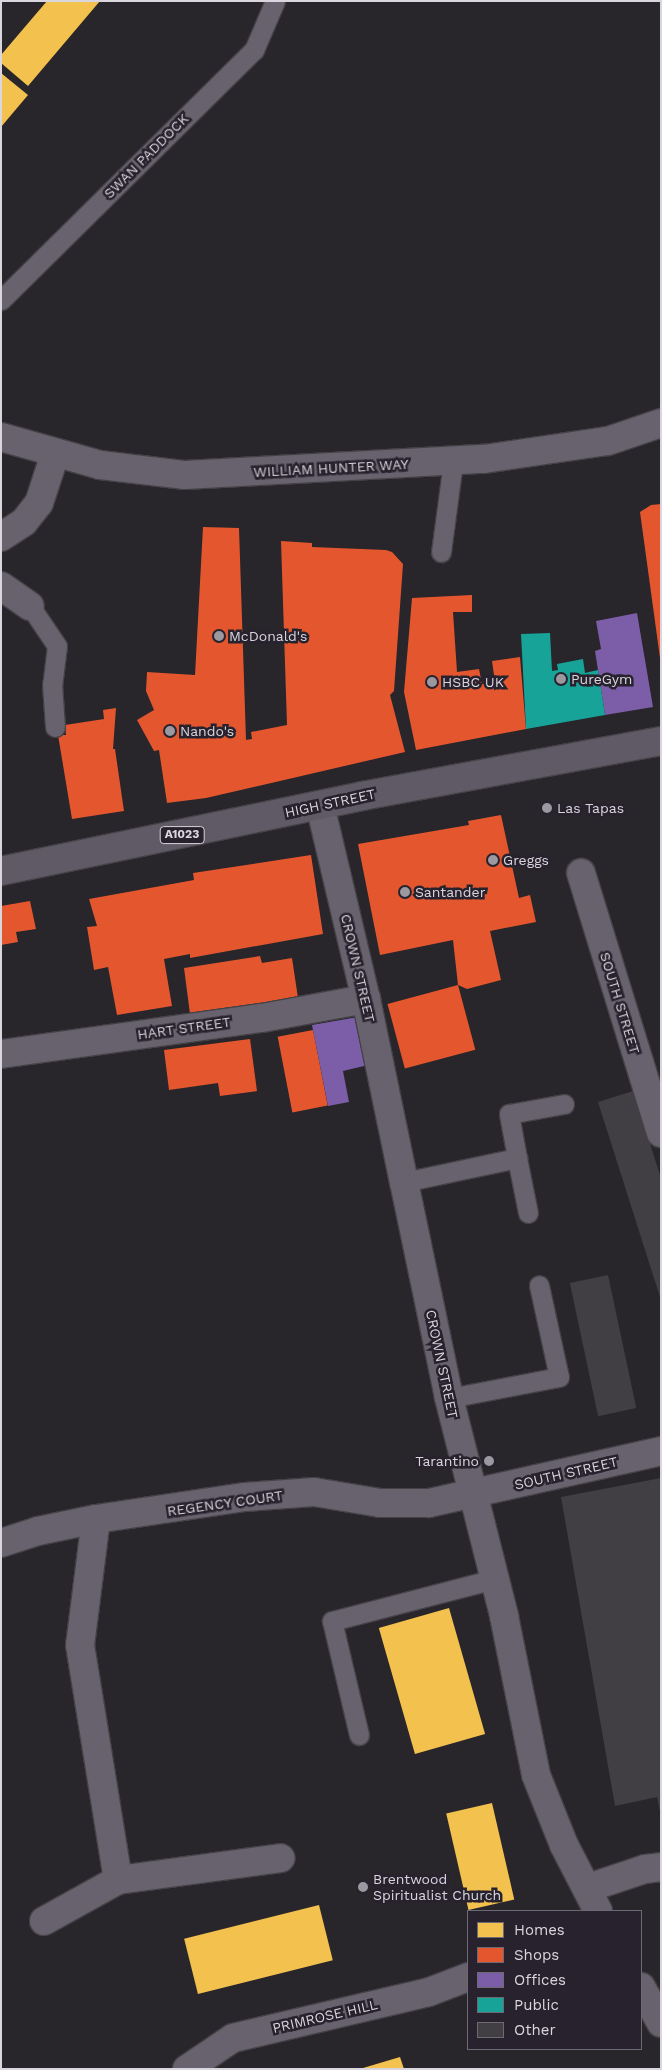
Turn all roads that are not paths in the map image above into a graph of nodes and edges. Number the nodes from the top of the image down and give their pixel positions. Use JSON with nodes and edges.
{"nodes":[{"id":1,"x":275,"y":1,"type":"edge"},
{"id":2,"x":1,"y":300,"type":"edge"},
{"id":3,"x":661,"y":423,"type":"edge"},
{"id":4,"x":1,"y":438,"type":"edge"},
{"id":5,"x":55,"y":454,"type":"junction"},
{"id":6,"x":453,"y":462,"type":"junction"},
{"id":7,"x":1,"y":537,"type":"edge"},
{"id":8,"x":441,"y":552,"type":"dead end"},
{"id":9,"x":1,"y":586,"type":"edge"},
{"id":10,"x":30,"y":606,"type":"joint"},
{"id":11,"x":55,"y":727,"type":"dead end"},
{"id":12,"x":661,"y":741,"type":"edge"},
{"id":13,"x":320,"y":806,"type":"junction"},
{"id":14,"x":1,"y":870,"type":"edge"},
{"id":15,"x":581,"y":873,"type":"dead end"},
{"id":16,"x":366,"y":999,"type":"junction"},
{"id":17,"x":1,"y":1054,"type":"edge"},
{"id":18,"x":564,"y":1104,"type":"dead end"},
{"id":19,"x":661,"y":1133,"type":"edge"},
{"id":20,"x":517,"y":1158,"type":"junction"},
{"id":21,"x":404,"y":1182,"type":"junction"},
{"id":22,"x":528,"y":1213,"type":"dead end"},
{"id":23,"x":539,"y":1285,"type":"dead end"},
{"id":24,"x":449,"y":1398,"type":"junction"},
{"id":25,"x":661,"y":1451,"type":"edge"},
{"id":26,"x":471,"y":1492,"type":"junction"},
{"id":27,"x":96,"y":1519,"type":"junction"},
{"id":28,"x":1,"y":1543,"type":"edge"},
{"id":29,"x":494,"y":1579,"type":"junction"},
{"id":30,"x":359,"y":1735,"type":"dead end"},
{"id":31,"x":281,"y":1858,"type":"dead end"},
{"id":32,"x":661,"y":1867,"type":"edge"},
{"id":33,"x":118,"y":1880,"type":"junction"},
{"id":34,"x":593,"y":1900,"type":"edge"},
{"id":35,"x":44,"y":1921,"type":"dead end"},
{"id":36,"x":467,"y":1977,"type":"edge"},
{"id":37,"x":642,"y":1989,"type":"edge"},
{"id":38,"x":661,"y":2023,"type":"edge"},
{"id":39,"x":187,"y":2069,"type":"edge"}],
"edges":[{"from":1,"to":2,"type":"lane","name":"SWAN PADDOCK"},
{"from":3,"to":6,"type":"street","name":"WILLIAM HUNTER WAY"},
{"from":4,"to":5,"type":"street","name":"WILLIAM HUNTER WAY"},
{"from":5,"to":6,"type":"street","name":"WILLIAM HUNTER WAY"},
{"from":5,"to":7,"type":"street"},
{"from":6,"to":8,"type":"lane"},
{"from":9,"to":10,"type":"street"},
{"from":10,"to":11,"type":"lane"},
{"from":12,"to":13,"type":"main road","name":"HIGH STREET","number":"A1023"},
{"from":13,"to":14,"type":"main road","name":"HIGH STREET","number":"A1023"},
{"from":13,"to":16,"type":"street","name":"CROWN STREET"},
{"from":15,"to":19,"type":"street","name":"SOUTH STREET"},
{"from":16,"to":17,"type":"street","name":"HART STREET"},
{"from":16,"to":21,"type":"street","name":"CROWN STREET"},
{"from":18,"to":20,"type":"lane"},
{"from":20,"to":21,"type":"lane"},
{"from":20,"to":22,"type":"lane"},
{"from":21,"to":24,"type":"street","name":"CROWN STREET"},
{"from":23,"to":24,"type":"lane"},
{"from":24,"to":26,"type":"street","name":"CROWN STREET"},
{"from":25,"to":26,"type":"street","name":"SOUTH STREET"},
{"from":26,"to":27,"type":"street","name":"REGENCY COURT"},
{"from":26,"to":29,"type":"street","name":"CROWN STREET"},
{"from":27,"to":28,"type":"street","name":"REGENCY COURT"},
{"from":27,"to":33,"type":"street"},
{"from":29,"to":30,"type":"lane"},
{"from":29,"to":34,"type":"street","name":"CROWN STREET"},
{"from":31,"to":33,"type":"street"},
{"from":32,"to":34,"type":"street"},
{"from":33,"to":35,"type":"street"},
{"from":36,"to":39,"type":"street","name":"PRIMROSE HILL"},
{"from":37,"to":38,"type":"street"}]}
